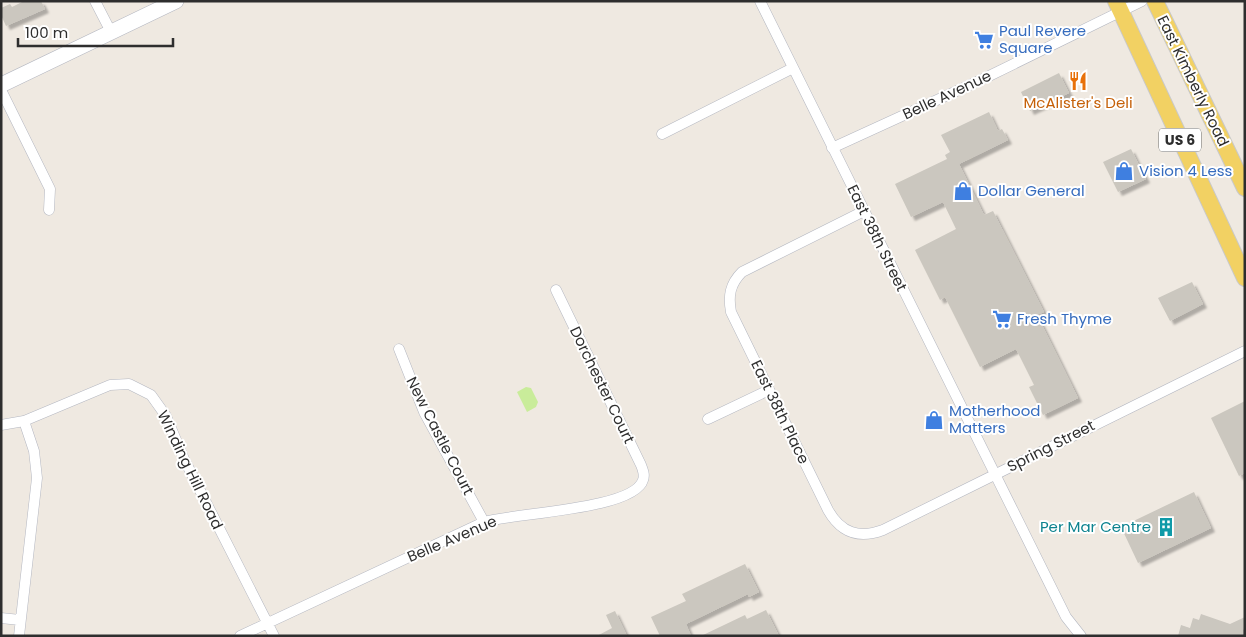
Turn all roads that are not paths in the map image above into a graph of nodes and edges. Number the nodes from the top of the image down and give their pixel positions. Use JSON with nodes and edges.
{"nodes":[{"id":1,"x":95,"y":1,"type":"edge"},
{"id":2,"x":176,"y":1,"type":"edge"},
{"id":3,"x":760,"y":1,"type":"edge"},
{"id":4,"x":1142,"y":1,"type":"edge"},
{"id":5,"x":1155,"y":1,"type":"edge"},
{"id":6,"x":1118,"y":6,"type":"edge"},
{"id":7,"x":111,"y":32,"type":"junction"},
{"id":8,"x":792,"y":68,"type":"junction"},
{"id":9,"x":1,"y":86,"type":"edge"},
{"id":10,"x":1,"y":90,"type":"edge"},
{"id":11,"x":662,"y":134,"type":"dead end"},
{"id":12,"x":832,"y":148,"type":"junction"},
{"id":13,"x":1245,"y":188,"type":"edge"},
{"id":14,"x":48,"y":210,"type":"dead end"},
{"id":15,"x":864,"y":211,"type":"junction"},
{"id":16,"x":1245,"y":278,"type":"edge"},
{"id":17,"x":556,"y":290,"type":"dead end"},
{"id":18,"x":399,"y":349,"type":"dead end"},
{"id":19,"x":1245,"y":351,"type":"edge"},
{"id":20,"x":769,"y":390,"type":"junction"},
{"id":21,"x":708,"y":418,"type":"dead end"},
{"id":22,"x":24,"y":421,"type":"junction"},
{"id":23,"x":1,"y":425,"type":"edge"},
{"id":24,"x":994,"y":475,"type":"junction"},
{"id":25,"x":643,"y":481,"type":"joint"},
{"id":26,"x":484,"y":522,"type":"junction"},
{"id":27,"x":856,"y":534,"type":"joint"},
{"id":28,"x":1,"y":618,"type":"edge"},
{"id":29,"x":20,"y":620,"type":"junction"},
{"id":30,"x":266,"y":622,"type":"junction"},
{"id":31,"x":19,"y":636,"type":"edge"},
{"id":32,"x":240,"y":636,"type":"edge"},
{"id":33,"x":274,"y":636,"type":"edge"},
{"id":34,"x":1081,"y":636,"type":"edge"}],
"edges":[{"from":1,"to":7,"type":"street"},
{"from":2,"to":7,"type":"main road"},
{"from":3,"to":8,"type":"street","name":"East 38th Street"},
{"from":4,"to":6,"type":"street","name":"Belle Avenue"},
{"from":5,"to":13,"type":"main road","name":"East Kimberly Road","number":"US 6"},
{"from":6,"to":12,"type":"street","name":"Belle Avenue"},
{"from":6,"to":16,"type":"main road","number":"US 6"},
{"from":7,"to":9,"type":"main road"},
{"from":8,"to":11,"type":"street"},
{"from":8,"to":12,"type":"street","name":"East 38th Street"},
{"from":10,"to":14,"type":"street"},
{"from":12,"to":15,"type":"street","name":"East 38th Street"},
{"from":15,"to":20,"type":"street","name":"East 38th Place"},
{"from":15,"to":24,"type":"street","name":"East 38th Street"},
{"from":17,"to":25,"type":"street","name":"Dorchester Court"},
{"from":18,"to":26,"type":"street","name":"New Castle Court"},
{"from":19,"to":24,"type":"street","name":"Spring Street"},
{"from":20,"to":21,"type":"street"},
{"from":20,"to":27,"type":"street","name":"East 38th Place"},
{"from":22,"to":23,"type":"street","name":"Winding Hill Road"},
{"from":22,"to":29,"type":"street"},
{"from":22,"to":30,"type":"street","name":"Winding Hill Road"},
{"from":24,"to":27,"type":"street","name":"Spring Street"},
{"from":24,"to":34,"type":"street","name":"East 38th Street"},
{"from":25,"to":26,"type":"street","name":"Belle Avenue"},
{"from":26,"to":30,"type":"street","name":"Belle Avenue"},
{"from":28,"to":29,"type":"street"},
{"from":29,"to":31,"type":"street"},
{"from":30,"to":32,"type":"street","name":"Belle Avenue"},
{"from":30,"to":33,"type":"street","name":"Winding Hill Road"}]}
